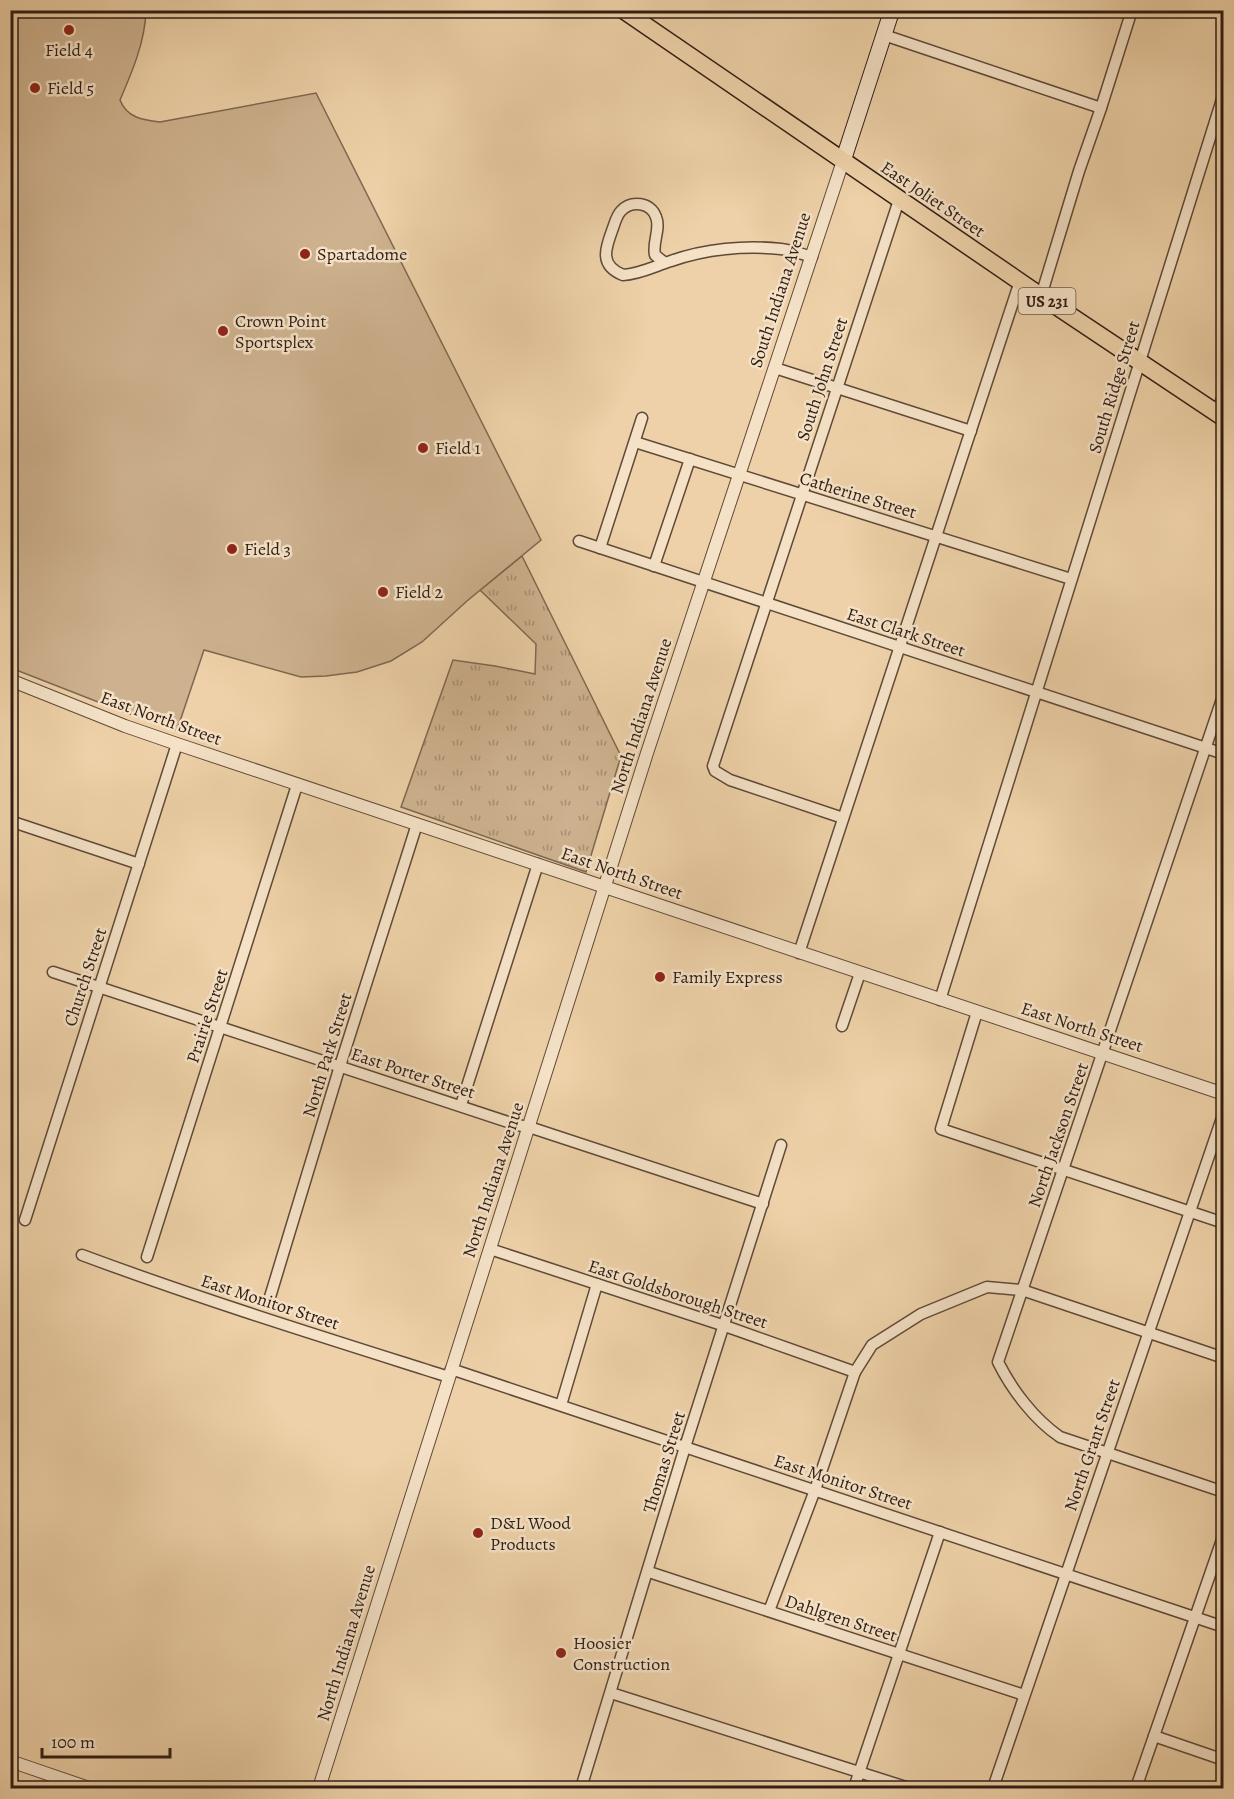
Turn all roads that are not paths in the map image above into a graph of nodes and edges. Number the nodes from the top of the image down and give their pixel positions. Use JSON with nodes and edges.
{"nodes":[{"id":1,"x":623,"y":10,"type":"edge"},
{"id":2,"x":892,"y":10,"type":"edge"},
{"id":3,"x":1132,"y":10,"type":"edge"},
{"id":4,"x":884,"y":35,"type":"junction"},
{"id":5,"x":1224,"y":93,"type":"edge"},
{"id":6,"x":1101,"y":108,"type":"junction"},
{"id":7,"x":843,"y":161,"type":"junction"},
{"id":8,"x":899,"y":200,"type":"junction"},
{"id":9,"x":812,"y":257,"type":"junction"},
{"id":10,"x":665,"y":263,"type":"junction"},
{"id":11,"x":1020,"y":281,"type":"junction"},
{"id":12,"x":1041,"y":296,"type":"junction"},
{"id":13,"x":1139,"y":363,"type":"junction"},
{"id":14,"x":775,"y":368,"type":"junction"},
{"id":15,"x":837,"y":387,"type":"junction"},
{"id":16,"x":1224,"y":393,"type":"edge"},
{"id":17,"x":1220,"y":415,"type":"edge"},
{"id":18,"x":642,"y":418,"type":"dead end"},
{"id":19,"x":971,"y":430,"type":"junction"},
{"id":20,"x":635,"y":442,"type":"junction"},
{"id":21,"x":690,"y":459,"type":"junction"},
{"id":22,"x":739,"y":475,"type":"junction"},
{"id":23,"x":802,"y":495,"type":"junction"},
{"id":24,"x":936,"y":537,"type":"junction"},
{"id":25,"x":579,"y":541,"type":"dead end"},
{"id":26,"x":600,"y":548,"type":"junction"},
{"id":27,"x":654,"y":566,"type":"junction"},
{"id":28,"x":1071,"y":579,"type":"junction"},
{"id":29,"x":704,"y":582,"type":"junction"},
{"id":30,"x":766,"y":603,"type":"junction"},
{"id":31,"x":900,"y":647,"type":"junction"},
{"id":32,"x":10,"y":680,"type":"edge"},
{"id":33,"x":1036,"y":692,"type":"junction"},
{"id":34,"x":1224,"y":693,"type":"edge"},
{"id":35,"x":177,"y":744,"type":"junction"},
{"id":36,"x":1205,"y":747,"type":"junction"},
{"id":37,"x":1224,"y":754,"type":"edge"},
{"id":38,"x":297,"y":785,"type":"junction"},
{"id":39,"x":843,"y":818,"type":"junction"},
{"id":40,"x":10,"y":821,"type":"edge"},
{"id":41,"x":417,"y":824,"type":"junction"},
{"id":42,"x":139,"y":864,"type":"junction"},
{"id":43,"x":538,"y":864,"type":"junction"},
{"id":44,"x":605,"y":887,"type":"junction"},
{"id":45,"x":799,"y":952,"type":"junction"},
{"id":46,"x":53,"y":972,"type":"dead end"},
{"id":47,"x":860,"y":973,"type":"junction"},
{"id":48,"x":100,"y":987,"type":"junction"},
{"id":49,"x":940,"y":1000,"type":"junction"},
{"id":50,"x":977,"y":1012,"type":"junction"},
{"id":51,"x":842,"y":1026,"type":"dead end"},
{"id":52,"x":221,"y":1028,"type":"junction"},
{"id":53,"x":1103,"y":1053,"type":"junction"},
{"id":54,"x":340,"y":1066,"type":"junction"},
{"id":55,"x":1224,"y":1094,"type":"edge"},
{"id":56,"x":461,"y":1106,"type":"junction"},
{"id":57,"x":1224,"y":1112,"type":"edge"},
{"id":58,"x":529,"y":1127,"type":"junction"},
{"id":59,"x":781,"y":1145,"type":"dead end"},
{"id":60,"x":1063,"y":1169,"type":"junction"},
{"id":61,"x":763,"y":1204,"type":"junction"},
{"id":62,"x":1190,"y":1211,"type":"junction"},
{"id":63,"x":25,"y":1220,"type":"dead end"},
{"id":64,"x":1224,"y":1223,"type":"edge"},
{"id":65,"x":490,"y":1249,"type":"junction"},
{"id":66,"x":82,"y":1255,"type":"dead end"},
{"id":67,"x":147,"y":1257,"type":"dead end"},
{"id":68,"x":597,"y":1284,"type":"junction"},
{"id":69,"x":1022,"y":1290,"type":"junction"},
{"id":70,"x":270,"y":1297,"type":"dead end"},
{"id":71,"x":725,"y":1326,"type":"junction"},
{"id":72,"x":1148,"y":1333,"type":"junction"},
{"id":73,"x":1224,"y":1358,"type":"edge"},
{"id":74,"x":855,"y":1372,"type":"junction"},
{"id":75,"x":450,"y":1373,"type":"junction"},
{"id":76,"x":561,"y":1405,"type":"junction"},
{"id":77,"x":685,"y":1447,"type":"junction"},
{"id":78,"x":1107,"y":1452,"type":"junction"},
{"id":79,"x":815,"y":1490,"type":"junction"},
{"id":80,"x":1224,"y":1492,"type":"edge"},
{"id":81,"x":940,"y":1532,"type":"junction"},
{"id":82,"x":1224,"y":1534,"type":"edge"},
{"id":83,"x":649,"y":1572,"type":"junction"},
{"id":84,"x":1066,"y":1574,"type":"junction"},
{"id":85,"x":769,"y":1611,"type":"junction"},
{"id":86,"x":1195,"y":1617,"type":"junction"},
{"id":87,"x":1224,"y":1627,"type":"edge"},
{"id":88,"x":898,"y":1654,"type":"junction"},
{"id":89,"x":611,"y":1693,"type":"junction"},
{"id":90,"x":1024,"y":1695,"type":"junction"},
{"id":91,"x":1154,"y":1736,"type":"junction"},
{"id":92,"x":1224,"y":1760,"type":"edge"},
{"id":93,"x":10,"y":1761,"type":"edge"},
{"id":94,"x":860,"y":1772,"type":"junction"},
{"id":95,"x":89,"y":1788,"type":"edge"},
{"id":96,"x":319,"y":1788,"type":"edge"},
{"id":97,"x":581,"y":1788,"type":"edge"},
{"id":98,"x":854,"y":1788,"type":"edge"},
{"id":99,"x":909,"y":1788,"type":"edge"},
{"id":100,"x":993,"y":1788,"type":"edge"},
{"id":101,"x":1136,"y":1788,"type":"edge"}],
"edges":[{"from":1,"to":7,"type":"main road","name":"East Joliet Street","number":"US 231"},
{"from":2,"to":4,"type":"main road","name":"South Indiana Avenue"},
{"from":3,"to":6,"type":"street"},
{"from":4,"to":6,"type":"street"},
{"from":4,"to":7,"type":"main road","name":"South Indiana Avenue"},
{"from":5,"to":13,"type":"street","name":"South Ridge Street"},
{"from":6,"to":12,"type":"street"},
{"from":7,"to":8,"type":"main road","name":"East Joliet Street","number":"US 231"},
{"from":7,"to":9,"type":"street","name":"South Indiana Avenue"},
{"from":8,"to":11,"type":"main road","name":"East Joliet Street","number":"US 231"},
{"from":8,"to":15,"type":"street","name":"South John Street"},
{"from":9,"to":10,"type":"street"},
{"from":9,"to":14,"type":"street","name":"South Indiana Avenue"},
{"from":10,"to":10,"type":"street"},
{"from":11,"to":12,"type":"main road","name":"East Joliet Street","number":"US 231"},
{"from":11,"to":19,"type":"street"},
{"from":12,"to":13,"type":"main road","name":"East Joliet Street","number":"US 231"},
{"from":13,"to":17,"type":"main road","name":"East Joliet Street","number":"US 231"},
{"from":13,"to":28,"type":"street","name":"South Ridge Street"},
{"from":14,"to":15,"type":"street"},
{"from":14,"to":22,"type":"street","name":"South Indiana Avenue"},
{"from":15,"to":19,"type":"street"},
{"from":15,"to":23,"type":"street","name":"South John Street"},
{"from":16,"to":17,"type":"street"},
{"from":18,"to":20,"type":"street"},
{"from":19,"to":24,"type":"street"},
{"from":20,"to":21,"type":"street","name":"Catherine Street"},
{"from":20,"to":26,"type":"street"},
{"from":21,"to":22,"type":"street","name":"Catherine Street"},
{"from":21,"to":27,"type":"street"},
{"from":22,"to":23,"type":"street","name":"Catherine Street"},
{"from":22,"to":29,"type":"street","name":"South Indiana Avenue"},
{"from":23,"to":24,"type":"street","name":"Catherine Street"},
{"from":23,"to":30,"type":"street","name":"South John Street"},
{"from":24,"to":28,"type":"street","name":"Catherine Street"},
{"from":24,"to":31,"type":"street"},
{"from":25,"to":26,"type":"street","name":"East Clark Street"},
{"from":26,"to":27,"type":"street","name":"East Clark Street"},
{"from":27,"to":29,"type":"street","name":"East Clark Street"},
{"from":28,"to":33,"type":"street","name":"South Ridge Street"},
{"from":29,"to":30,"type":"street","name":"East Clark Street"},
{"from":29,"to":44,"type":"street","name":"North Indiana Avenue"},
{"from":30,"to":31,"type":"street","name":"East Clark Street"},
{"from":30,"to":39,"type":"street","name":"South John Street"},
{"from":31,"to":33,"type":"street","name":"East Clark Street"},
{"from":31,"to":39,"type":"street"},
{"from":32,"to":35,"type":"street","name":"East North Street"},
{"from":33,"to":36,"type":"street","name":"East Clark Street"},
{"from":33,"to":49,"type":"street","name":"South Ridge Street"},
{"from":34,"to":36,"type":"street","name":"North Jackson Street"},
{"from":35,"to":38,"type":"street","name":"East North Street"},
{"from":35,"to":42,"type":"street","name":"Church Street"},
{"from":36,"to":37,"type":"street","name":"East Clark Street"},
{"from":36,"to":53,"type":"street","name":"North Jackson Street"},
{"from":38,"to":41,"type":"street","name":"East North Street"},
{"from":38,"to":52,"type":"street","name":"Prairie Street"},
{"from":39,"to":45,"type":"street"},
{"from":40,"to":42,"type":"street"},
{"from":41,"to":43,"type":"street","name":"East North Street"},
{"from":41,"to":54,"type":"street","name":"North Park Street"},
{"from":42,"to":48,"type":"street","name":"Church Street"},
{"from":43,"to":44,"type":"street","name":"East North Street"},
{"from":43,"to":56,"type":"street"},
{"from":44,"to":45,"type":"street","name":"East North Street"},
{"from":44,"to":58,"type":"street","name":"North Indiana Avenue"},
{"from":45,"to":47,"type":"street","name":"East North Street"},
{"from":46,"to":48,"type":"street","name":"East Porter Street"},
{"from":47,"to":49,"type":"street","name":"East North Street"},
{"from":47,"to":51,"type":"street"},
{"from":48,"to":52,"type":"street","name":"East Porter Street"},
{"from":48,"to":63,"type":"street","name":"Church Street"},
{"from":49,"to":50,"type":"street","name":"East North Street"},
{"from":50,"to":53,"type":"street","name":"East North Street"},
{"from":50,"to":60,"type":"street"},
{"from":52,"to":54,"type":"street","name":"East Porter Street"},
{"from":52,"to":67,"type":"street","name":"Prairie Street"},
{"from":53,"to":55,"type":"street","name":"East North Street"},
{"from":53,"to":60,"type":"street","name":"North Jackson Street"},
{"from":54,"to":56,"type":"street","name":"East Porter Street"},
{"from":54,"to":70,"type":"street","name":"North Park Street"},
{"from":56,"to":58,"type":"street","name":"East Porter Street"},
{"from":57,"to":62,"type":"street","name":"North Grant Street"},
{"from":58,"to":61,"type":"street","name":"East Porter Street"},
{"from":58,"to":65,"type":"street","name":"North Indiana Avenue"},
{"from":59,"to":61,"type":"street","name":"Thomas Street"},
{"from":60,"to":62,"type":"street"},
{"from":60,"to":69,"type":"street","name":"North Jackson Street"},
{"from":61,"to":71,"type":"street","name":"Thomas Street"},
{"from":62,"to":64,"type":"street"},
{"from":62,"to":72,"type":"street","name":"North Grant Street"},
{"from":65,"to":68,"type":"street","name":"East Goldsborough Street"},
{"from":65,"to":75,"type":"street","name":"North Indiana Avenue"},
{"from":66,"to":75,"type":"street","name":"East Monitor Street"},
{"from":68,"to":71,"type":"street","name":"East Goldsborough Street"},
{"from":68,"to":76,"type":"street"},
{"from":69,"to":72,"type":"street"},
{"from":69,"to":74,"type":"street"},
{"from":69,"to":78,"type":"street","name":"North Jackson Street"},
{"from":71,"to":74,"type":"street","name":"East Goldsborough Street"},
{"from":71,"to":77,"type":"street","name":"Thomas Street"},
{"from":72,"to":73,"type":"street"},
{"from":72,"to":78,"type":"street","name":"North Grant Street"},
{"from":74,"to":79,"type":"street"},
{"from":75,"to":76,"type":"street","name":"East Monitor Street"},
{"from":75,"to":96,"type":"street","name":"North Indiana Avenue"},
{"from":76,"to":77,"type":"street","name":"East Monitor Street"},
{"from":77,"to":79,"type":"street","name":"East Monitor Street"},
{"from":77,"to":83,"type":"street","name":"Thomas Street"},
{"from":78,"to":80,"type":"street"},
{"from":78,"to":84,"type":"street","name":"North Grant Street"},
{"from":79,"to":81,"type":"street","name":"East Monitor Street"},
{"from":79,"to":85,"type":"street"},
{"from":81,"to":84,"type":"street","name":"East Monitor Street"},
{"from":81,"to":88,"type":"street"},
{"from":82,"to":86,"type":"street"},
{"from":83,"to":85,"type":"street","name":"Dahlgren Street"},
{"from":83,"to":89,"type":"street","name":"Thomas Street"},
{"from":84,"to":86,"type":"street","name":"East Monitor Street"},
{"from":84,"to":90,"type":"street","name":"North Grant Street"},
{"from":85,"to":88,"type":"street","name":"Dahlgren Street"},
{"from":86,"to":87,"type":"street","name":"East Monitor Street"},
{"from":86,"to":91,"type":"street"},
{"from":88,"to":90,"type":"street","name":"Dahlgren Street"},
{"from":88,"to":94,"type":"street"},
{"from":89,"to":94,"type":"street"},
{"from":89,"to":97,"type":"street","name":"Thomas Street"},
{"from":90,"to":100,"type":"street","name":"North Grant Street"},
{"from":91,"to":92,"type":"street"},
{"from":91,"to":101,"type":"street"},
{"from":93,"to":95,"type":"street"},
{"from":94,"to":98,"type":"street"},
{"from":94,"to":99,"type":"street"}]}
